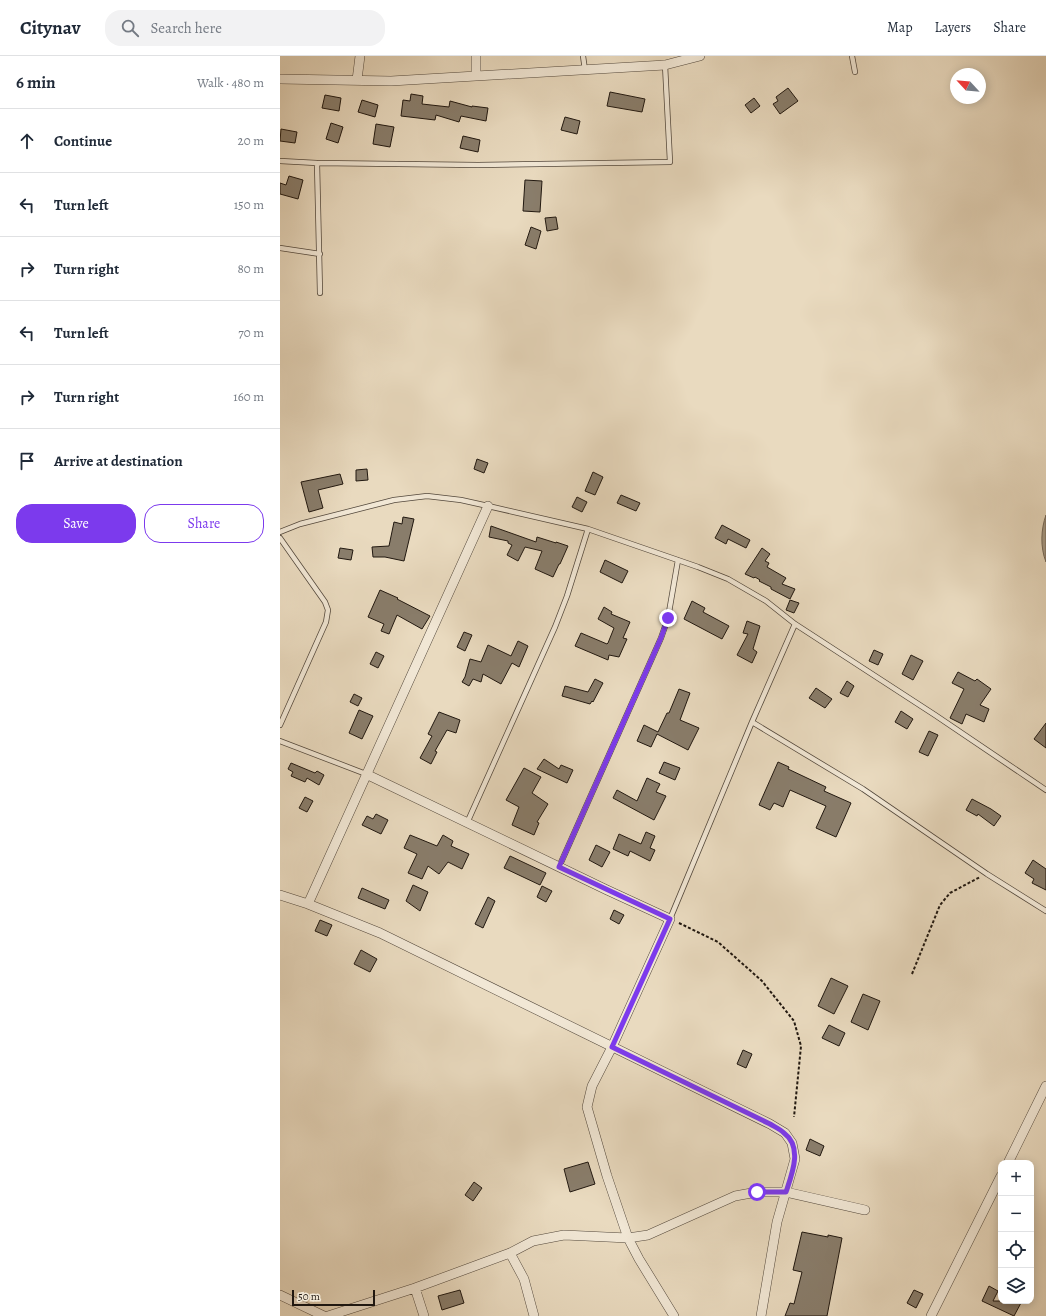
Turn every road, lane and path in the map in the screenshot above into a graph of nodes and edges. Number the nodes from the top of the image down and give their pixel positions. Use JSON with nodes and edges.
{"nodes":[{"id":1,"x":360,"y":56,"type":"edge"},
{"id":2,"x":476,"y":56,"type":"edge"},
{"id":3,"x":583,"y":56,"type":"edge"},
{"id":4,"x":700,"y":56,"type":"edge"},
{"id":5,"x":852,"y":56,"type":"edge"},
{"id":6,"x":665,"y":65,"type":"junction"},
{"id":7,"x":585,"y":70,"type":"junction"},
{"id":8,"x":855,"y":72,"type":"dead end"},
{"id":9,"x":476,"y":76,"type":"junction"},
{"id":10,"x":280,"y":78,"type":"edge"},
{"id":11,"x":357,"y":80,"type":"junction"},
{"id":12,"x":280,"y":161,"type":"edge"},
{"id":13,"x":317,"y":163,"type":"junction"},
{"id":14,"x":280,"y":248,"type":"edge"},
{"id":15,"x":320,"y":254,"type":"junction"},
{"id":16,"x":320,"y":293,"type":"dead end"},
{"id":17,"x":488,"y":506,"type":"junction"},
{"id":18,"x":588,"y":529,"type":"junction"},
{"id":19,"x":280,"y":532,"type":"edge"},
{"id":20,"x":280,"y":538,"type":"edge"},
{"id":21,"x":678,"y":560,"type":"junction"},
{"id":22,"x":795,"y":624,"type":"junction"},
{"id":23,"x":752,"y":722,"type":"junction"},
{"id":24,"x":280,"y":725,"type":"edge"},
{"id":25,"x":280,"y":741,"type":"edge"},
{"id":26,"x":366,"y":774,"type":"junction"},
{"id":27,"x":1046,"y":790,"type":"edge"},
{"id":28,"x":467,"y":823,"type":"junction"},
{"id":29,"x":559,"y":867,"type":"junction"},
{"id":30,"x":987,"y":874,"type":"junction"},
{"id":31,"x":280,"y":895,"type":"edge"},
{"id":32,"x":308,"y":904,"type":"junction"},
{"id":33,"x":1046,"y":911,"type":"edge"},
{"id":34,"x":670,"y":919,"type":"junction"},
{"id":35,"x":912,"y":974,"type":"dead end"},
{"id":36,"x":612,"y":1047,"type":"junction"},
{"id":37,"x":1046,"y":1086,"type":"edge"},
{"id":38,"x":794,"y":1117,"type":"dead end"},
{"id":39,"x":1009,"y":1160,"type":"edge"},
{"id":40,"x":998,"y":1182,"type":"edge"},
{"id":41,"x":786,"y":1192,"type":"junction"},
{"id":42,"x":865,"y":1210,"type":"dead end"},
{"id":43,"x":628,"y":1238,"type":"junction"},
{"id":44,"x":510,"y":1253,"type":"junction"},
{"id":45,"x":415,"y":1288,"type":"junction"},
{"id":46,"x":280,"y":1295,"type":"edge"},
{"id":47,"x":324,"y":1316,"type":"edge"},
{"id":48,"x":328,"y":1316,"type":"edge"},
{"id":49,"x":424,"y":1316,"type":"edge"},
{"id":50,"x":534,"y":1316,"type":"edge"},
{"id":51,"x":674,"y":1316,"type":"edge"},
{"id":52,"x":761,"y":1316,"type":"edge"},
{"id":53,"x":931,"y":1316,"type":"edge"}],
"edges":[{"from":1,"to":11,"type":"street"},
{"from":2,"to":9,"type":"street"},
{"from":3,"to":7,"type":"lane"},
{"from":4,"to":6,"type":"street"},
{"from":5,"to":8,"type":"lane"},
{"from":6,"to":7,"type":"street"},
{"from":6,"to":13,"type":"lane"},
{"from":7,"to":9,"type":"street"},
{"from":9,"to":11,"type":"street"},
{"from":10,"to":11,"type":"street"},
{"from":12,"to":13,"type":"lane"},
{"from":13,"to":15,"type":"lane"},
{"from":14,"to":15,"type":"lane"},
{"from":15,"to":16,"type":"lane"},
{"from":17,"to":18,"type":"lane"},
{"from":17,"to":19,"type":"lane"},
{"from":17,"to":26,"type":"street"},
{"from":18,"to":21,"type":"lane"},
{"from":18,"to":28,"type":"lane"},
{"from":20,"to":24,"type":"lane"},
{"from":21,"to":22,"type":"lane"},
{"from":21,"to":29,"type":"lane"},
{"from":22,"to":23,"type":"lane"},
{"from":22,"to":27,"type":"lane"},
{"from":23,"to":30,"type":"lane"},
{"from":23,"to":34,"type":"lane"},
{"from":25,"to":26,"type":"lane"},
{"from":26,"to":28,"type":"street"},
{"from":26,"to":32,"type":"street"},
{"from":28,"to":29,"type":"street"},
{"from":29,"to":34,"type":"street"},
{"from":30,"to":33,"type":"lane"},
{"from":30,"to":35,"type":"path"},
{"from":31,"to":32,"type":"street"},
{"from":32,"to":36,"type":"street"},
{"from":34,"to":36,"type":"street"},
{"from":34,"to":38,"type":"path"},
{"from":36,"to":41,"type":"street"},
{"from":36,"to":43,"type":"street"},
{"from":37,"to":39,"type":"street"},
{"from":40,"to":53,"type":"street"},
{"from":41,"to":42,"type":"street"},
{"from":41,"to":43,"type":"street"},
{"from":41,"to":52,"type":"street"},
{"from":43,"to":44,"type":"street"},
{"from":43,"to":51,"type":"street"},
{"from":44,"to":45,"type":"street"},
{"from":44,"to":50,"type":"street"},
{"from":45,"to":48,"type":"street"},
{"from":45,"to":49,"type":"street"},
{"from":46,"to":47,"type":"street"}]}
